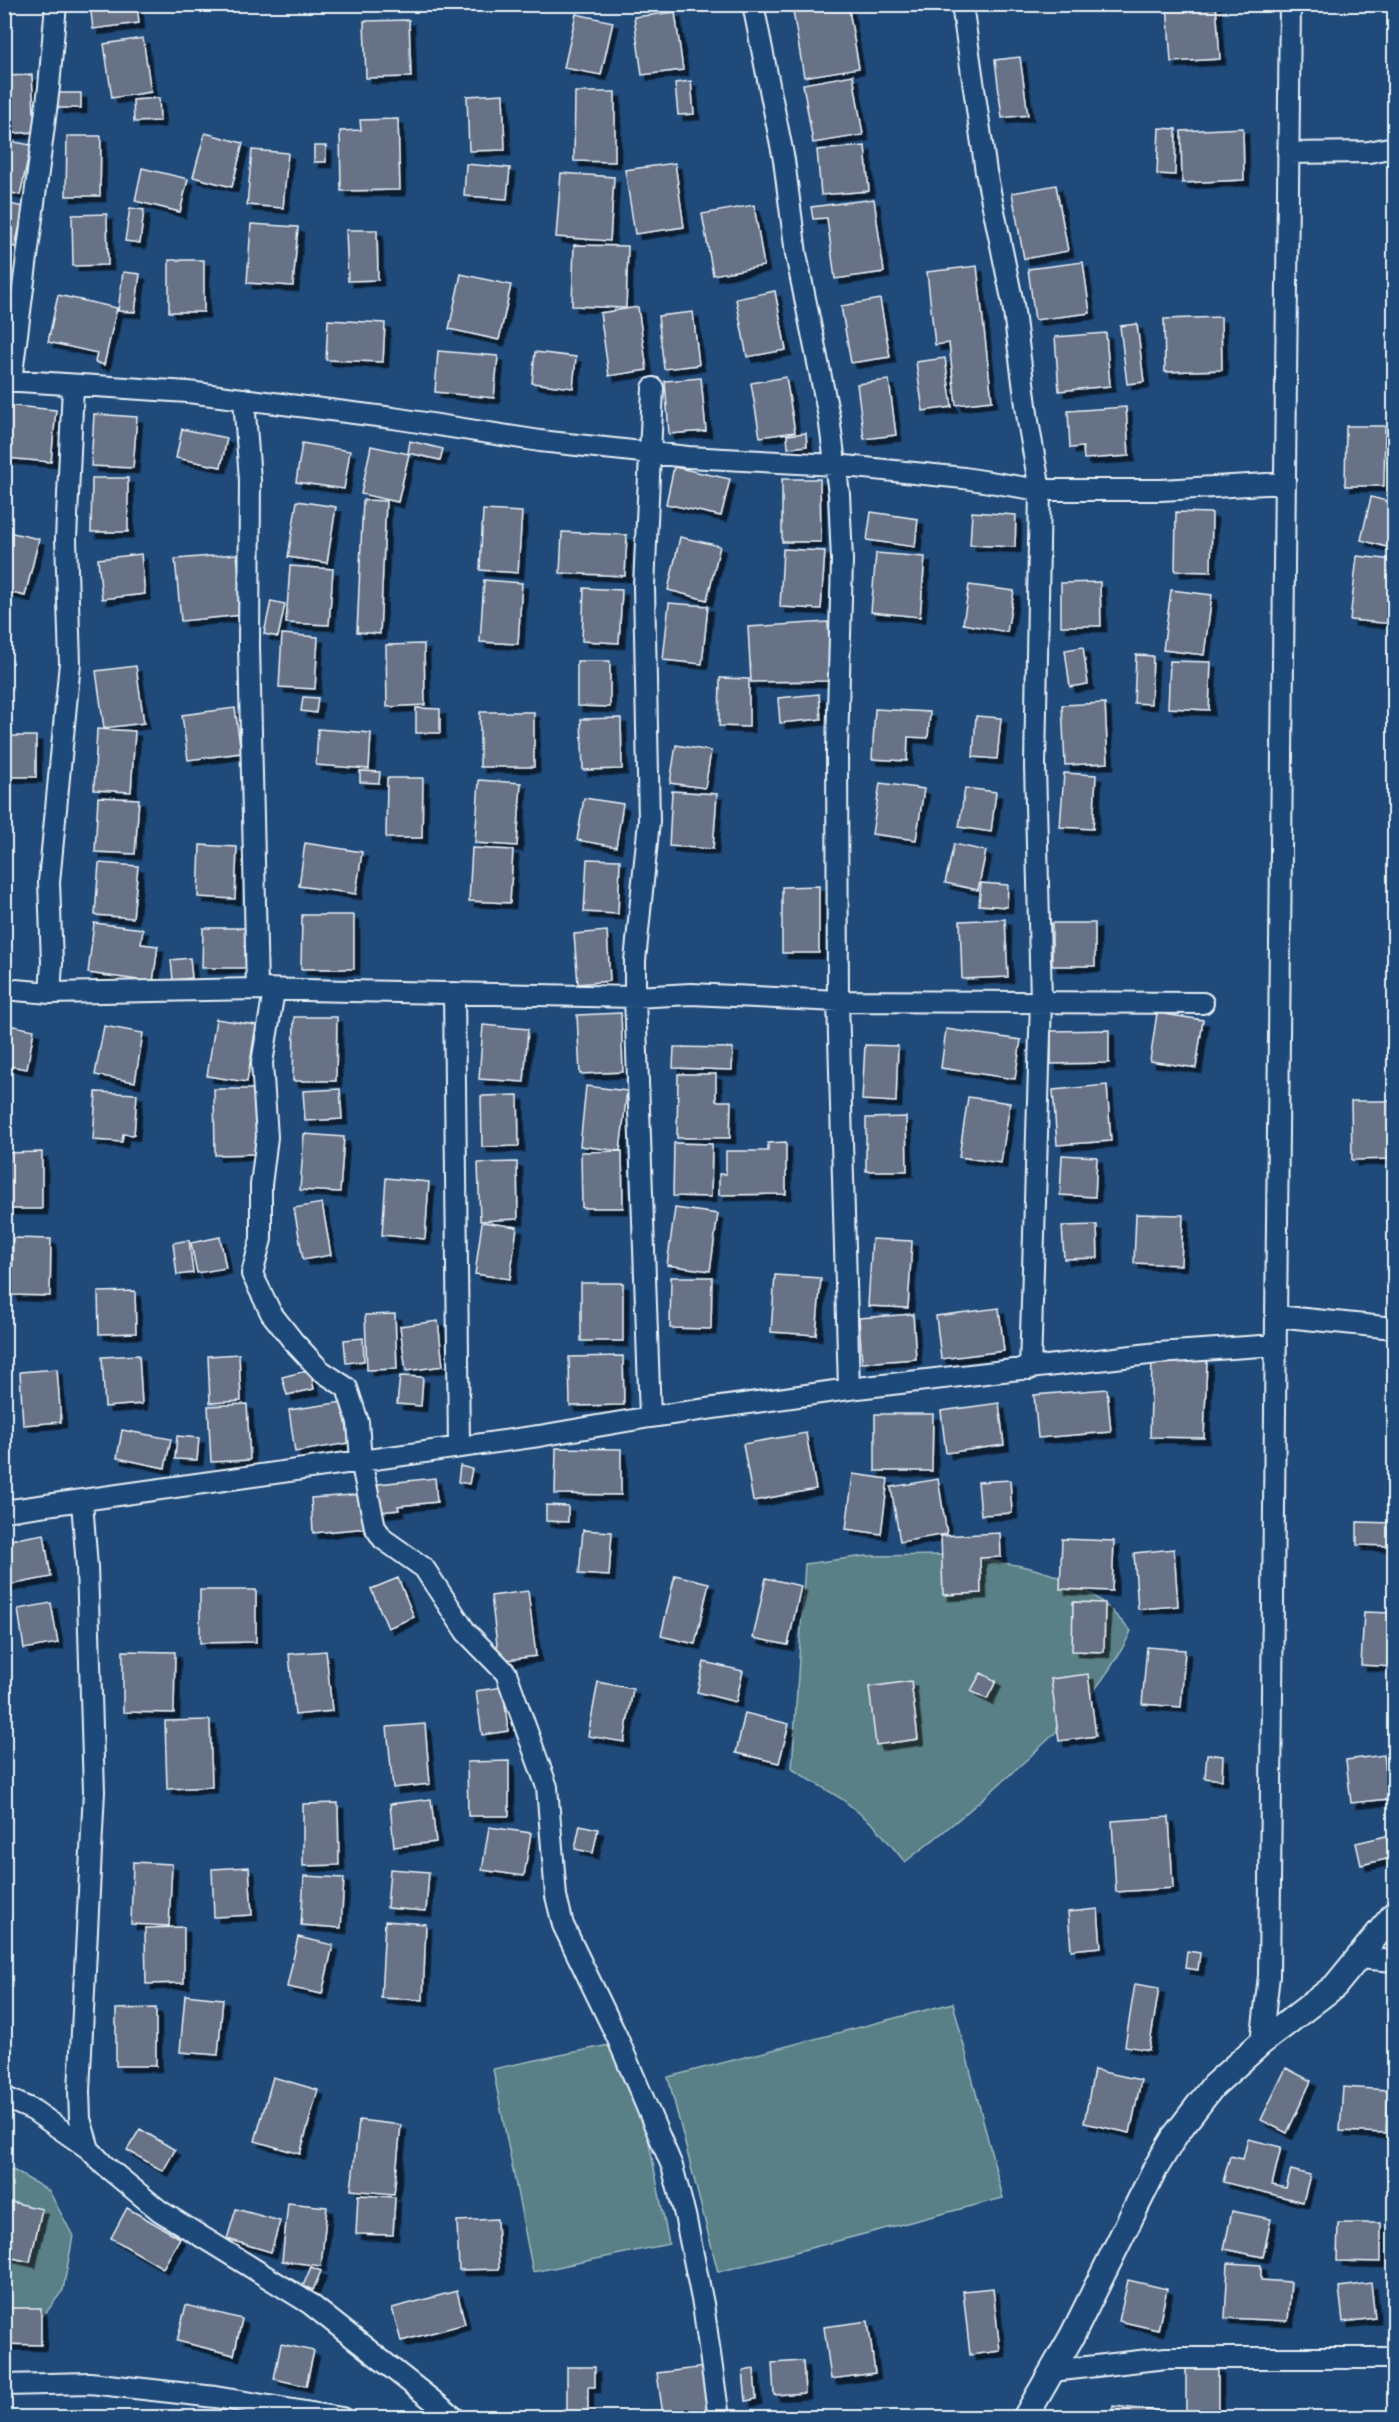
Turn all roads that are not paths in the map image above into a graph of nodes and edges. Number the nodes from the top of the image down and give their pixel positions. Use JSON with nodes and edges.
{"nodes":[{"id":1,"x":56,"y":4,"type":"edge"},
{"id":2,"x":753,"y":4,"type":"edge"},
{"id":3,"x":962,"y":4,"type":"edge"},
{"id":4,"x":1290,"y":4,"type":"edge"},
{"id":5,"x":1395,"y":147,"type":"edge"},
{"id":6,"x":1288,"y":153,"type":"junction"},
{"id":7,"x":8,"y":380,"type":"edge"},
{"id":8,"x":73,"y":387,"type":"junction"},
{"id":9,"x":653,"y":388,"type":"dead end"},
{"id":10,"x":244,"y":399,"type":"junction"},
{"id":11,"x":650,"y":452,"type":"junction"},
{"id":12,"x":836,"y":465,"type":"junction"},
{"id":13,"x":1285,"y":483,"type":"junction"},
{"id":14,"x":1040,"y":490,"type":"junction"},
{"id":15,"x":4,"y":989,"type":"edge"},
{"id":16,"x":265,"y":990,"type":"junction"},
{"id":17,"x":50,"y":993,"type":"junction"},
{"id":18,"x":454,"y":993,"type":"junction"},
{"id":19,"x":635,"y":997,"type":"junction"},
{"id":20,"x":1041,"y":1000,"type":"junction"},
{"id":21,"x":838,"y":1001,"type":"junction"},
{"id":22,"x":1203,"y":1003,"type":"dead end"},
{"id":23,"x":1276,"y":1316,"type":"junction"},
{"id":24,"x":1395,"y":1328,"type":"edge"},
{"id":25,"x":1276,"y":1345,"type":"junction"},
{"id":26,"x":1030,"y":1369,"type":"junction"},
{"id":27,"x":849,"y":1389,"type":"junction"},
{"id":28,"x":650,"y":1417,"type":"junction"},
{"id":29,"x":459,"y":1446,"type":"junction"},
{"id":30,"x":360,"y":1461,"type":"junction"},
{"id":31,"x":82,"y":1502,"type":"junction"},
{"id":32,"x":4,"y":1511,"type":"edge"},
{"id":33,"x":1395,"y":1914,"type":"edge"},
{"id":34,"x":1359,"y":1958,"type":"junction"},
{"id":35,"x":1395,"y":1961,"type":"edge"},
{"id":36,"x":1261,"y":2043,"type":"junction"},
{"id":37,"x":4,"y":2097,"type":"edge"},
{"id":38,"x":89,"y":2149,"type":"junction"},
{"id":39,"x":1395,"y":2358,"type":"edge"},
{"id":40,"x":1052,"y":2371,"type":"junction"},
{"id":41,"x":4,"y":2385,"type":"edge"},
{"id":42,"x":342,"y":2418,"type":"edge"},
{"id":43,"x":454,"y":2418,"type":"edge"},
{"id":44,"x":719,"y":2418,"type":"edge"},
{"id":45,"x":1025,"y":2418,"type":"edge"}],
"edges":[{"from":1,"to":7,"type":"street"},
{"from":2,"to":12,"type":"street"},
{"from":3,"to":14,"type":"street"},
{"from":4,"to":6,"type":"street"},
{"from":5,"to":6,"type":"street"},
{"from":6,"to":13,"type":"street"},
{"from":7,"to":8,"type":"street"},
{"from":8,"to":10,"type":"street"},
{"from":8,"to":17,"type":"street"},
{"from":9,"to":11,"type":"street"},
{"from":10,"to":11,"type":"street"},
{"from":10,"to":16,"type":"street"},
{"from":11,"to":12,"type":"street"},
{"from":11,"to":19,"type":"street"},
{"from":12,"to":14,"type":"street"},
{"from":12,"to":21,"type":"street"},
{"from":13,"to":14,"type":"street"},
{"from":13,"to":23,"type":"street"},
{"from":14,"to":20,"type":"street"},
{"from":15,"to":17,"type":"street"},
{"from":16,"to":17,"type":"street"},
{"from":16,"to":18,"type":"street"},
{"from":16,"to":30,"type":"street"},
{"from":18,"to":19,"type":"street"},
{"from":18,"to":29,"type":"street"},
{"from":19,"to":21,"type":"street"},
{"from":19,"to":28,"type":"street"},
{"from":20,"to":21,"type":"street"},
{"from":20,"to":22,"type":"street"},
{"from":20,"to":26,"type":"street"},
{"from":21,"to":27,"type":"street"},
{"from":23,"to":24,"type":"street"},
{"from":23,"to":25,"type":"street"},
{"from":25,"to":26,"type":"street"},
{"from":25,"to":36,"type":"street"},
{"from":26,"to":27,"type":"street"},
{"from":27,"to":28,"type":"street"},
{"from":28,"to":29,"type":"street"},
{"from":29,"to":30,"type":"street"},
{"from":30,"to":31,"type":"street"},
{"from":30,"to":44,"type":"street"},
{"from":31,"to":32,"type":"street"},
{"from":31,"to":38,"type":"street"},
{"from":33,"to":34,"type":"street"},
{"from":34,"to":35,"type":"street"},
{"from":34,"to":36,"type":"street"},
{"from":36,"to":40,"type":"street"},
{"from":37,"to":38,"type":"street"},
{"from":38,"to":43,"type":"street"},
{"from":39,"to":40,"type":"street"},
{"from":40,"to":45,"type":"street"},
{"from":41,"to":42,"type":"street"}]}
